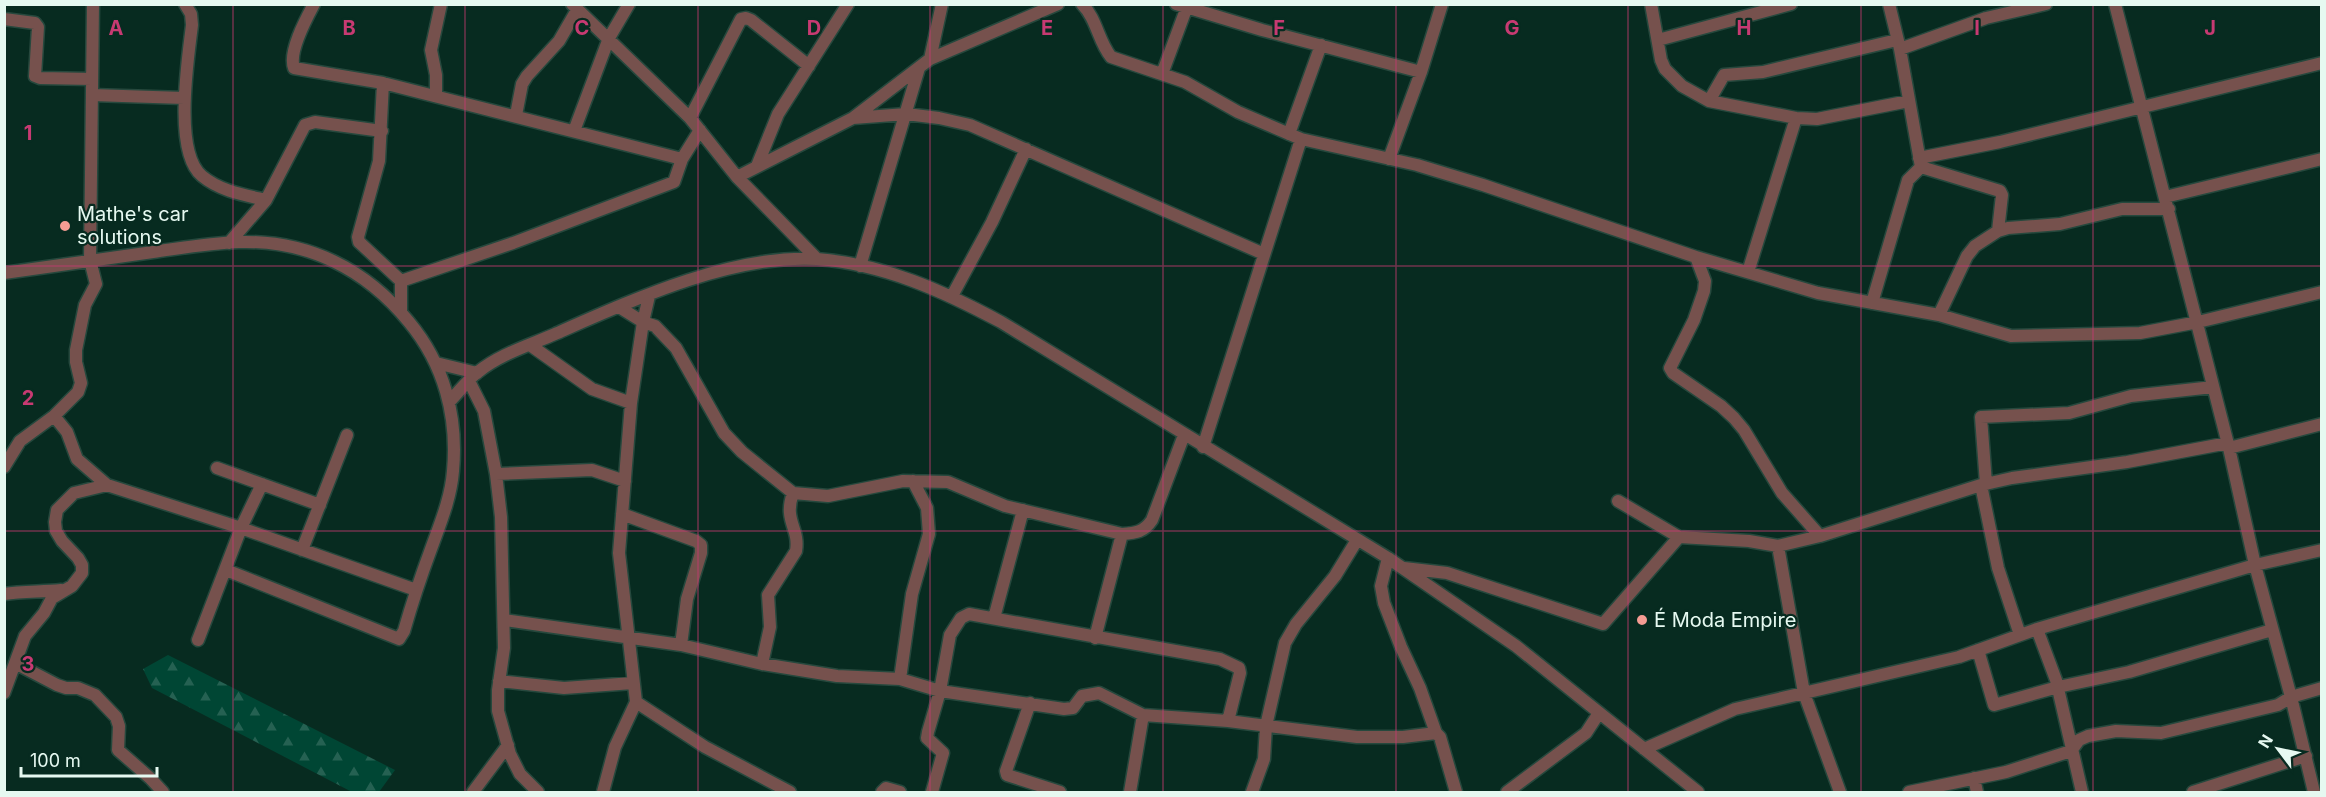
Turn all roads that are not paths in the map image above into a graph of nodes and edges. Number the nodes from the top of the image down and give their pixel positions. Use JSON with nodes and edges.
{"nodes":[{"id":1,"x":93,"y":4,"type":"edge"},
{"id":2,"x":185,"y":4,"type":"edge"},
{"id":3,"x":314,"y":4,"type":"edge"},
{"id":4,"x":441,"y":4,"type":"edge"},
{"id":5,"x":629,"y":4,"type":"edge"},
{"id":6,"x":849,"y":4,"type":"edge"},
{"id":7,"x":942,"y":4,"type":"edge"},
{"id":8,"x":1058,"y":4,"type":"edge"},
{"id":9,"x":1082,"y":4,"type":"edge"},
{"id":10,"x":1442,"y":4,"type":"edge"},
{"id":11,"x":1652,"y":4,"type":"edge"},
{"id":12,"x":1791,"y":4,"type":"edge"},
{"id":13,"x":1888,"y":4,"type":"edge"},
{"id":14,"x":2046,"y":4,"type":"edge"},
{"id":15,"x":2115,"y":4,"type":"edge"},
{"id":16,"x":1183,"y":6,"type":"edge"},
{"id":17,"x":575,"y":7,"type":"edge"},
{"id":18,"x":4,"y":19,"type":"edge"},
{"id":19,"x":609,"y":38,"type":"junction"},
{"id":20,"x":1658,"y":39,"type":"junction"},
{"id":21,"x":1321,"y":45,"type":"junction"},
{"id":22,"x":1898,"y":45,"type":"junction"},
{"id":23,"x":930,"y":59,"type":"junction"},
{"id":24,"x":2322,"y":63,"type":"edge"},
{"id":25,"x":809,"y":66,"type":"junction"},
{"id":26,"x":919,"y":68,"type":"junction"},
{"id":27,"x":1421,"y":72,"type":"junction"},
{"id":28,"x":1161,"y":74,"type":"junction"},
{"id":29,"x":92,"y":79,"type":"junction"},
{"id":30,"x":383,"y":83,"type":"junction"},
{"id":31,"x":92,"y":95,"type":"junction"},
{"id":32,"x":436,"y":96,"type":"junction"},
{"id":33,"x":184,"y":98,"type":"junction"},
{"id":34,"x":1909,"y":100,"type":"junction"},
{"id":35,"x":1709,"y":101,"type":"junction"},
{"id":36,"x":2140,"y":107,"type":"junction"},
{"id":37,"x":906,"y":114,"type":"junction"},
{"id":38,"x":516,"y":115,"type":"junction"},
{"id":39,"x":690,"y":117,"type":"junction"},
{"id":40,"x":852,"y":118,"type":"junction"},
{"id":41,"x":1796,"y":118,"type":"junction"},
{"id":42,"x":700,"y":130,"type":"junction"},
{"id":43,"x":382,"y":131,"type":"junction"},
{"id":44,"x":574,"y":131,"type":"junction"},
{"id":45,"x":1295,"y":136,"type":"junction"},
{"id":46,"x":1026,"y":149,"type":"junction"},
{"id":47,"x":682,"y":159,"type":"junction"},
{"id":48,"x":1389,"y":159,"type":"junction"},
{"id":49,"x":2322,"y":159,"type":"edge"},
{"id":50,"x":1920,"y":163,"type":"junction"},
{"id":51,"x":757,"y":166,"type":"junction"},
{"id":52,"x":737,"y":177,"type":"junction"},
{"id":53,"x":266,"y":200,"type":"junction"},
{"id":54,"x":2167,"y":203,"type":"junction"},
{"id":55,"x":1998,"y":231,"type":"junction"},
{"id":56,"x":229,"y":243,"type":"junction"},
{"id":57,"x":1264,"y":254,"type":"junction"},
{"id":58,"x":1696,"y":257,"type":"junction"},
{"id":59,"x":816,"y":259,"type":"junction"},
{"id":60,"x":90,"y":260,"type":"junction"},
{"id":61,"x":860,"y":266,"type":"junction"},
{"id":62,"x":1748,"y":272,"type":"junction"},
{"id":63,"x":4,"y":273,"type":"edge"},
{"id":64,"x":401,"y":281,"type":"junction"},
{"id":65,"x":2322,"y":292,"type":"edge"},
{"id":66,"x":650,"y":296,"type":"junction"},
{"id":67,"x":952,"y":296,"type":"junction"},
{"id":68,"x":1872,"y":303,"type":"junction"},
{"id":69,"x":620,"y":307,"type":"junction"},
{"id":70,"x":401,"y":312,"type":"junction"},
{"id":71,"x":1939,"y":315,"type":"junction"},
{"id":72,"x":643,"y":322,"type":"junction"},
{"id":73,"x":2198,"y":322,"type":"junction"},
{"id":74,"x":530,"y":345,"type":"junction"},
{"id":75,"x":436,"y":363,"type":"junction"},
{"id":76,"x":473,"y":377,"type":"junction"},
{"id":77,"x":2213,"y":387,"type":"junction"},
{"id":78,"x":449,"y":402,"type":"junction"},
{"id":79,"x":631,"y":403,"type":"junction"},
{"id":80,"x":54,"y":416,"type":"junction"},
{"id":81,"x":2322,"y":424,"type":"edge"},
{"id":82,"x":347,"y":435,"type":"dead end"},
{"id":83,"x":1184,"y":435,"type":"junction"},
{"id":84,"x":2229,"y":446,"type":"junction"},
{"id":85,"x":1203,"y":447,"type":"junction"},
{"id":86,"x":4,"y":467,"type":"edge"},
{"id":87,"x":217,"y":468,"type":"dead end"},
{"id":88,"x":496,"y":474,"type":"junction"},
{"id":89,"x":625,"y":481,"type":"junction"},
{"id":90,"x":913,"y":481,"type":"junction"},
{"id":91,"x":262,"y":484,"type":"junction"},
{"id":92,"x":107,"y":485,"type":"junction"},
{"id":93,"x":1983,"y":485,"type":"junction"},
{"id":94,"x":793,"y":493,"type":"junction"},
{"id":95,"x":1617,"y":501,"type":"dead end"},
{"id":96,"x":320,"y":505,"type":"junction"},
{"id":97,"x":1023,"y":510,"type":"junction"},
{"id":98,"x":622,"y":514,"type":"junction"},
{"id":99,"x":241,"y":528,"type":"junction"},
{"id":100,"x":1122,"y":534,"type":"junction"},
{"id":101,"x":1820,"y":536,"type":"junction"},
{"id":102,"x":1679,"y":537,"type":"junction"},
{"id":103,"x":1357,"y":540,"type":"junction"},
{"id":104,"x":1778,"y":546,"type":"junction"},
{"id":105,"x":302,"y":549,"type":"junction"},
{"id":106,"x":2322,"y":550,"type":"edge"},
{"id":107,"x":1388,"y":558,"type":"junction"},
{"id":108,"x":2255,"y":565,"type":"junction"},
{"id":109,"x":1402,"y":568,"type":"junction"},
{"id":110,"x":226,"y":570,"type":"junction"},
{"id":111,"x":65,"y":590,"type":"junction"},
{"id":112,"x":416,"y":590,"type":"junction"},
{"id":113,"x":4,"y":594,"type":"edge"},
{"id":114,"x":994,"y":618,"type":"junction"},
{"id":115,"x":504,"y":620,"type":"junction"},
{"id":116,"x":2037,"y":629,"type":"junction"},
{"id":117,"x":2272,"y":630,"type":"junction"},
{"id":118,"x":2020,"y":635,"type":"junction"},
{"id":119,"x":628,"y":637,"type":"junction"},
{"id":120,"x":1095,"y":638,"type":"junction"},
{"id":121,"x":198,"y":640,"type":"dead end"},
{"id":122,"x":681,"y":645,"type":"junction"},
{"id":123,"x":1978,"y":650,"type":"junction"},
{"id":124,"x":15,"y":663,"type":"junction"},
{"id":125,"x":762,"y":664,"type":"junction"},
{"id":126,"x":900,"y":679,"type":"junction"},
{"id":127,"x":499,"y":681,"type":"junction"},
{"id":128,"x":633,"y":683,"type":"junction"},
{"id":129,"x":2058,"y":687,"type":"junction"},
{"id":130,"x":2322,"y":688,"type":"edge"},
{"id":131,"x":940,"y":691,"type":"junction"},
{"id":132,"x":4,"y":693,"type":"edge"},
{"id":133,"x":1804,"y":693,"type":"junction"},
{"id":134,"x":2291,"y":697,"type":"junction"},
{"id":135,"x":636,"y":702,"type":"junction"},
{"id":136,"x":1030,"y":703,"type":"junction"},
{"id":137,"x":1599,"y":713,"type":"junction"},
{"id":138,"x":1143,"y":715,"type":"junction"},
{"id":139,"x":1228,"y":721,"type":"junction"},
{"id":140,"x":1266,"y":726,"type":"junction"},
{"id":141,"x":1436,"y":734,"type":"junction"},
{"id":142,"x":508,"y":745,"type":"junction"},
{"id":143,"x":1644,"y":749,"type":"junction"},
{"id":144,"x":2071,"y":751,"type":"junction"},
{"id":145,"x":2306,"y":756,"type":"junction"},
{"id":146,"x":1974,"y":778,"type":"junction"},
{"id":147,"x":784,"y":791,"type":"edge"},
{"id":148,"x":163,"y":792,"type":"edge"},
{"id":149,"x":473,"y":792,"type":"edge"},
{"id":150,"x":538,"y":792,"type":"edge"},
{"id":151,"x":603,"y":792,"type":"edge"},
{"id":152,"x":882,"y":792,"type":"edge"},
{"id":153,"x":900,"y":792,"type":"edge"},
{"id":154,"x":932,"y":792,"type":"edge"},
{"id":155,"x":1060,"y":792,"type":"edge"},
{"id":156,"x":1130,"y":792,"type":"edge"},
{"id":157,"x":1252,"y":792,"type":"edge"},
{"id":158,"x":1456,"y":792,"type":"edge"},
{"id":159,"x":1507,"y":792,"type":"edge"},
{"id":160,"x":1698,"y":792,"type":"edge"},
{"id":161,"x":1840,"y":792,"type":"edge"},
{"id":162,"x":1909,"y":792,"type":"edge"},
{"id":163,"x":1977,"y":792,"type":"edge"},
{"id":164,"x":2082,"y":792,"type":"edge"},
{"id":165,"x":2193,"y":792,"type":"edge"},
{"id":166,"x":2314,"y":792,"type":"edge"}],
"edges":[{"from":1,"to":29,"type":"street"},
{"from":2,"to":33,"type":"street"},
{"from":3,"to":30,"type":"street"},
{"from":4,"to":32,"type":"street"},
{"from":5,"to":19,"type":"street"},
{"from":6,"to":25,"type":"street"},
{"from":7,"to":23,"type":"street"},
{"from":8,"to":23,"type":"street"},
{"from":9,"to":28,"type":"street"},
{"from":10,"to":27,"type":"street"},
{"from":11,"to":20,"type":"street"},
{"from":12,"to":20,"type":"street"},
{"from":13,"to":22,"type":"street"},
{"from":14,"to":22,"type":"street"},
{"from":15,"to":36,"type":"street"},
{"from":16,"to":21,"type":"street"},
{"from":16,"to":28,"type":"street"},
{"from":17,"to":19,"type":"street"},
{"from":17,"to":38,"type":"street"},
{"from":18,"to":29,"type":"street"},
{"from":19,"to":39,"type":"street"},
{"from":19,"to":44,"type":"street"},
{"from":20,"to":35,"type":"street"},
{"from":21,"to":27,"type":"street"},
{"from":21,"to":45,"type":"street"},
{"from":22,"to":34,"type":"street"},
{"from":22,"to":35,"type":"street"},
{"from":23,"to":26,"type":"street"},
{"from":24,"to":36,"type":"street"},
{"from":25,"to":39,"type":"street"},
{"from":25,"to":51,"type":"street"},
{"from":26,"to":37,"type":"street"},
{"from":26,"to":40,"type":"street"},
{"from":27,"to":48,"type":"street"},
{"from":28,"to":45,"type":"street"},
{"from":29,"to":31,"type":"street"},
{"from":30,"to":32,"type":"street"},
{"from":30,"to":43,"type":"street"},
{"from":31,"to":33,"type":"street"},
{"from":31,"to":60,"type":"street"},
{"from":32,"to":38,"type":"street"},
{"from":33,"to":53,"type":"street"},
{"from":34,"to":41,"type":"street"},
{"from":34,"to":50,"type":"street"},
{"from":35,"to":41,"type":"street"},
{"from":36,"to":50,"type":"street"},
{"from":36,"to":54,"type":"street"},
{"from":37,"to":40,"type":"street"},
{"from":37,"to":46,"type":"street"},
{"from":37,"to":61,"type":"street"},
{"from":38,"to":44,"type":"street"},
{"from":39,"to":42,"type":"street"},
{"from":40,"to":51,"type":"street"},
{"from":41,"to":62,"type":"street"},
{"from":42,"to":47,"type":"street"},
{"from":42,"to":52,"type":"street"},
{"from":43,"to":53,"type":"street"},
{"from":43,"to":64,"type":"street"},
{"from":44,"to":47,"type":"street"},
{"from":45,"to":48,"type":"street"},
{"from":45,"to":57,"type":"street"},
{"from":46,"to":57,"type":"street"},
{"from":46,"to":67,"type":"street"},
{"from":47,"to":64,"type":"street"},
{"from":48,"to":58,"type":"street"},
{"from":49,"to":54,"type":"street"},
{"from":50,"to":55,"type":"street"},
{"from":50,"to":68,"type":"street"},
{"from":51,"to":52,"type":"street"},
{"from":52,"to":59,"type":"street"},
{"from":53,"to":56,"type":"street"},
{"from":54,"to":55,"type":"street"},
{"from":54,"to":73,"type":"street"},
{"from":55,"to":71,"type":"street"},
{"from":56,"to":60,"type":"street"},
{"from":56,"to":70,"type":"street"},
{"from":57,"to":85,"type":"street"},
{"from":58,"to":62,"type":"street"},
{"from":58,"to":101,"type":"street"},
{"from":59,"to":61,"type":"street"},
{"from":59,"to":66,"type":"street"},
{"from":60,"to":63,"type":"street"},
{"from":60,"to":80,"type":"street"},
{"from":61,"to":67,"type":"street"},
{"from":62,"to":68,"type":"street"},
{"from":64,"to":70,"type":"street"},
{"from":65,"to":73,"type":"street"},
{"from":66,"to":69,"type":"street"},
{"from":66,"to":72,"type":"street"},
{"from":67,"to":83,"type":"street"},
{"from":68,"to":71,"type":"street"},
{"from":69,"to":72,"type":"street"},
{"from":69,"to":74,"type":"street"},
{"from":70,"to":75,"type":"street"},
{"from":71,"to":73,"type":"street"},
{"from":72,"to":79,"type":"street"},
{"from":72,"to":94,"type":"street"},
{"from":73,"to":77,"type":"street"},
{"from":74,"to":76,"type":"street"},
{"from":74,"to":79,"type":"street"},
{"from":75,"to":76,"type":"street"},
{"from":75,"to":78,"type":"street"},
{"from":76,"to":78,"type":"street"},
{"from":76,"to":88,"type":"street"},
{"from":77,"to":84,"type":"street"},
{"from":77,"to":93,"type":"street"},
{"from":78,"to":112,"type":"street"},
{"from":79,"to":89,"type":"street"},
{"from":80,"to":86,"type":"street"},
{"from":80,"to":92,"type":"street"},
{"from":81,"to":84,"type":"street"},
{"from":82,"to":96,"type":"street"},
{"from":83,"to":85,"type":"street"},
{"from":83,"to":100,"type":"street"},
{"from":84,"to":93,"type":"street"},
{"from":84,"to":108,"type":"street"},
{"from":85,"to":103,"type":"street"},
{"from":87,"to":91,"type":"street"},
{"from":88,"to":89,"type":"street"},
{"from":88,"to":115,"type":"street"},
{"from":89,"to":98,"type":"street"},
{"from":90,"to":94,"type":"street"},
{"from":90,"to":97,"type":"street"},
{"from":90,"to":126,"type":"street"},
{"from":91,"to":96,"type":"street"},
{"from":91,"to":99,"type":"street"},
{"from":92,"to":99,"type":"street"},
{"from":92,"to":111,"type":"street"},
{"from":93,"to":101,"type":"street"},
{"from":93,"to":118,"type":"street"},
{"from":94,"to":125,"type":"street"},
{"from":95,"to":102,"type":"street"},
{"from":96,"to":105,"type":"street"},
{"from":97,"to":100,"type":"street"},
{"from":97,"to":114,"type":"street"},
{"from":98,"to":119,"type":"street"},
{"from":98,"to":122,"type":"street"},
{"from":99,"to":105,"type":"street"},
{"from":99,"to":110,"type":"street"},
{"from":100,"to":120,"type":"street"},
{"from":101,"to":104,"type":"street"},
{"from":102,"to":104,"type":"street"},
{"from":102,"to":109,"type":"street"},
{"from":103,"to":107,"type":"street"},
{"from":103,"to":140,"type":"street"},
{"from":104,"to":133,"type":"street"},
{"from":105,"to":112,"type":"street"},
{"from":106,"to":108,"type":"street"},
{"from":107,"to":109,"type":"street"},
{"from":107,"to":141,"type":"street"},
{"from":108,"to":116,"type":"street"},
{"from":108,"to":117,"type":"street"},
{"from":109,"to":137,"type":"street"},
{"from":110,"to":112,"type":"street"},
{"from":110,"to":121,"type":"street"},
{"from":111,"to":113,"type":"street"},
{"from":111,"to":124,"type":"street"},
{"from":114,"to":120,"type":"street"},
{"from":114,"to":131,"type":"street"},
{"from":115,"to":119,"type":"street"},
{"from":115,"to":127,"type":"street"},
{"from":116,"to":118,"type":"street"},
{"from":116,"to":129,"type":"street"},
{"from":117,"to":129,"type":"street"},
{"from":117,"to":134,"type":"street"},
{"from":118,"to":123,"type":"street"},
{"from":119,"to":122,"type":"street"},
{"from":119,"to":128,"type":"street"},
{"from":120,"to":139,"type":"street"},
{"from":122,"to":125,"type":"street"},
{"from":123,"to":129,"type":"street"},
{"from":123,"to":133,"type":"street"},
{"from":124,"to":132,"type":"street"},
{"from":124,"to":148,"type":"street"},
{"from":125,"to":126,"type":"street"},
{"from":126,"to":131,"type":"street"},
{"from":127,"to":128,"type":"street"},
{"from":127,"to":142,"type":"street"},
{"from":128,"to":135,"type":"street"},
{"from":129,"to":144,"type":"street"},
{"from":130,"to":134,"type":"street"},
{"from":131,"to":136,"type":"street"},
{"from":131,"to":154,"type":"street"},
{"from":133,"to":143,"type":"street"},
{"from":133,"to":161,"type":"street"},
{"from":134,"to":144,"type":"street"},
{"from":134,"to":145,"type":"street"},
{"from":135,"to":147,"type":"street"},
{"from":135,"to":151,"type":"street"},
{"from":136,"to":138,"type":"street"},
{"from":136,"to":155,"type":"street"},
{"from":137,"to":143,"type":"street"},
{"from":137,"to":159,"type":"street"},
{"from":138,"to":139,"type":"street"},
{"from":138,"to":156,"type":"street"},
{"from":139,"to":140,"type":"street"},
{"from":140,"to":141,"type":"street"},
{"from":140,"to":157,"type":"street"},
{"from":141,"to":158,"type":"street"},
{"from":142,"to":149,"type":"street"},
{"from":142,"to":150,"type":"street"},
{"from":143,"to":160,"type":"street"},
{"from":144,"to":146,"type":"street"},
{"from":144,"to":164,"type":"street"},
{"from":145,"to":165,"type":"street"},
{"from":145,"to":166,"type":"street"},
{"from":146,"to":162,"type":"street"},
{"from":146,"to":163,"type":"street"},
{"from":152,"to":153,"type":"street"}]}
